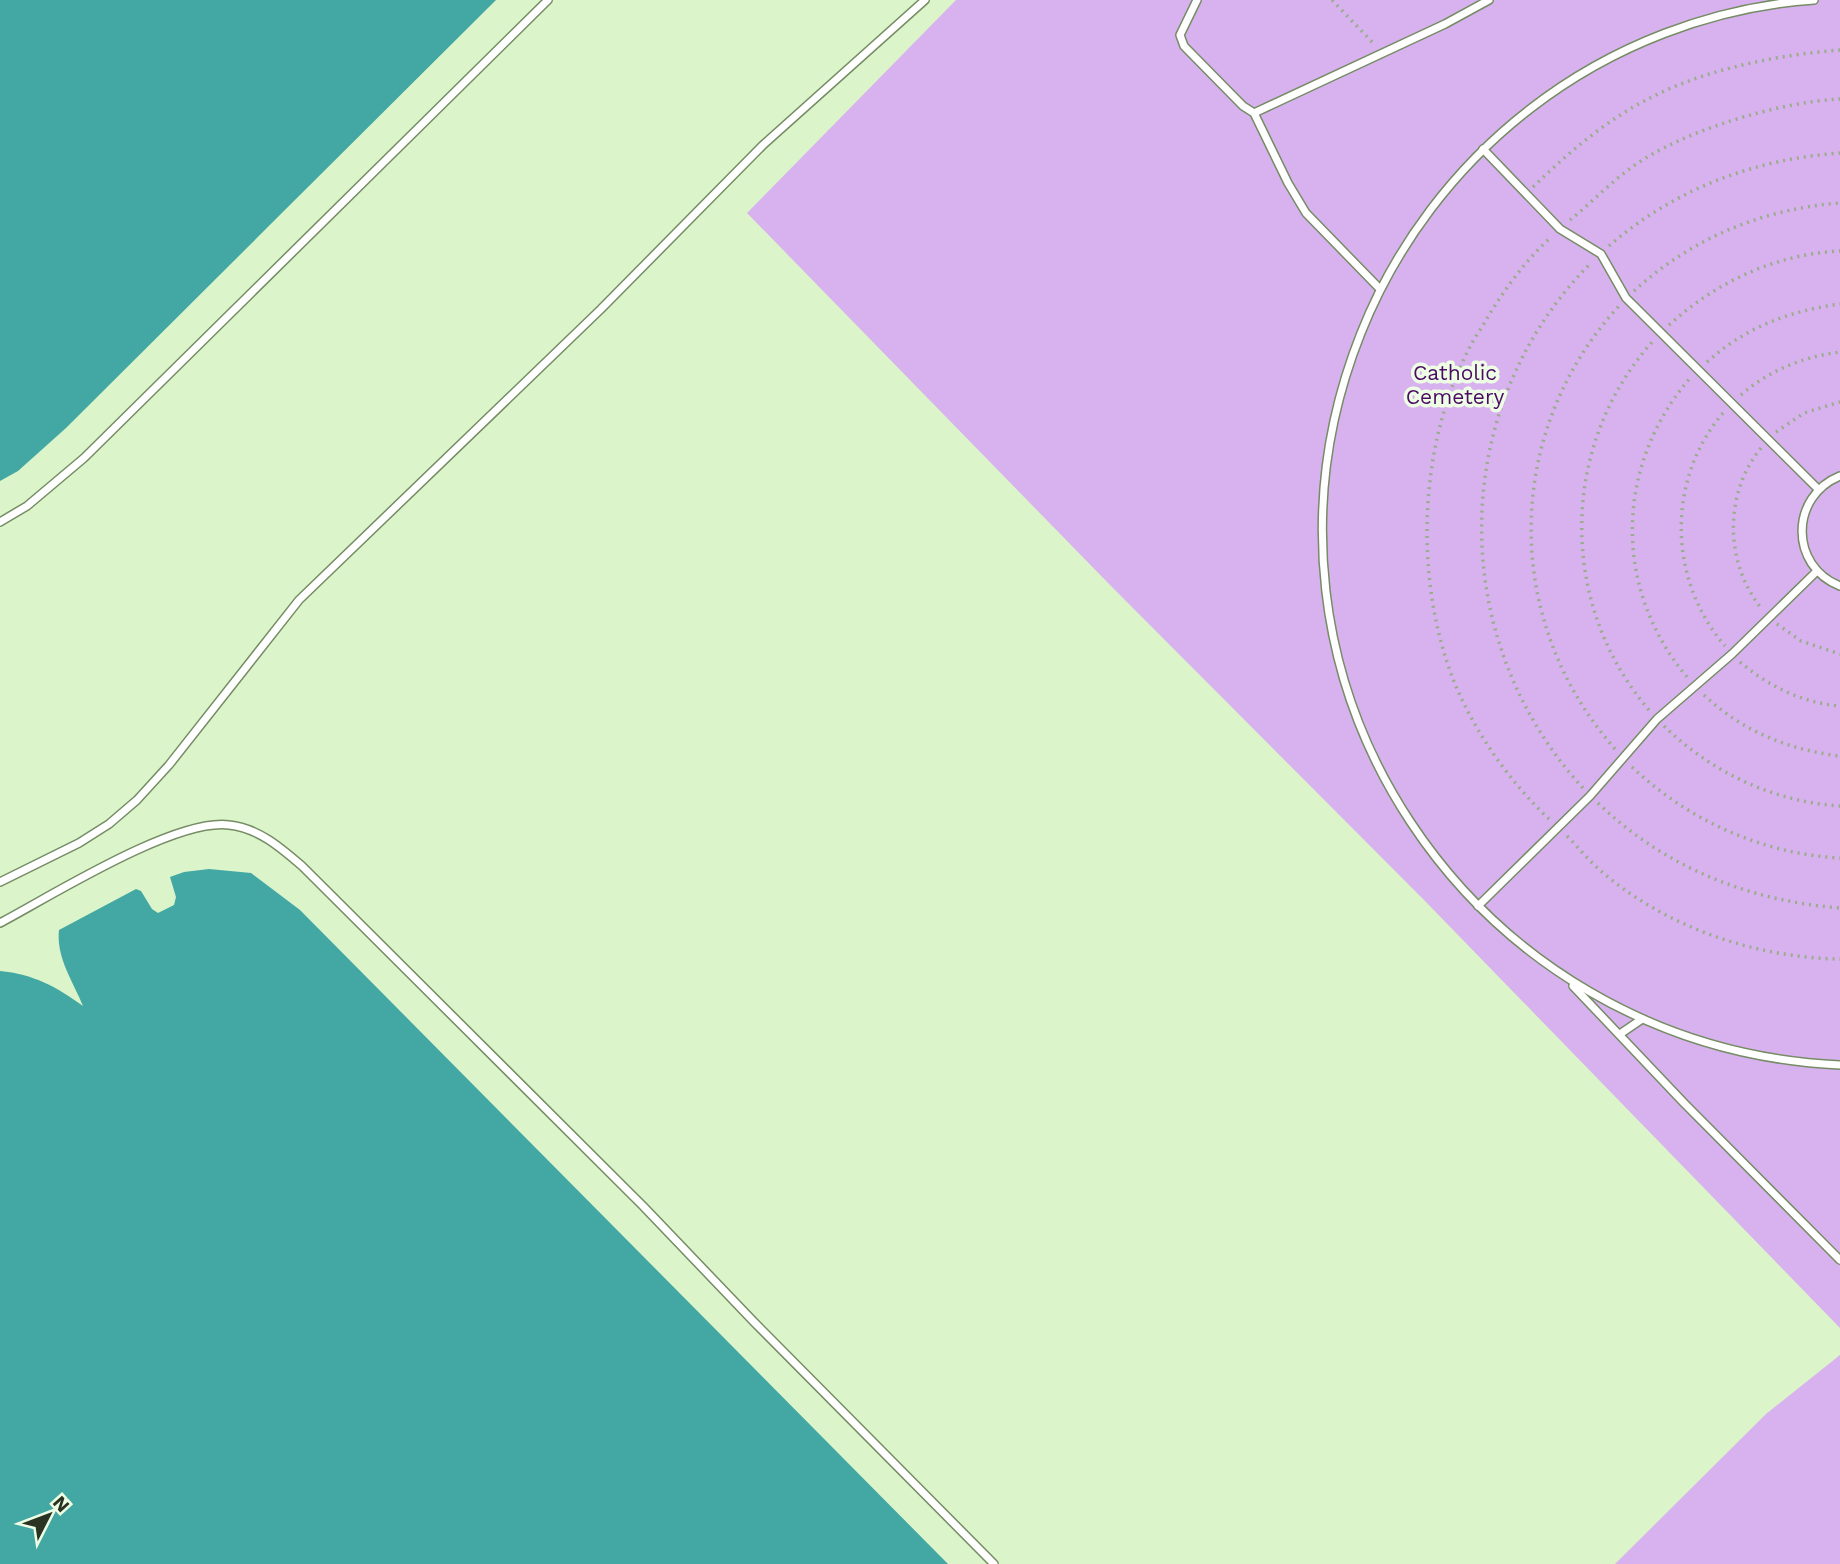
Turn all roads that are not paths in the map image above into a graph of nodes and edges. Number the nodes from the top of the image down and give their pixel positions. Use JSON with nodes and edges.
{"nodes":[{"id":1,"x":548,"y":0,"type":"edge"},
{"id":2,"x":925,"y":0,"type":"edge"},
{"id":3,"x":1198,"y":0,"type":"edge"},
{"id":4,"x":1487,"y":0,"type":"edge"},
{"id":5,"x":1814,"y":0,"type":"edge"},
{"id":6,"x":1254,"y":113,"type":"junction"},
{"id":7,"x":1483,"y":149,"type":"junction"},
{"id":8,"x":1380,"y":289,"type":"junction"},
{"id":9,"x":1840,"y":476,"type":"edge"},
{"id":10,"x":1818,"y":489,"type":"junction"},
{"id":11,"x":0,"y":522,"type":"edge"},
{"id":12,"x":1816,"y":571,"type":"junction"},
{"id":13,"x":1840,"y":586,"type":"edge"},
{"id":14,"x":0,"y":882,"type":"edge"},
{"id":15,"x":1478,"y":906,"type":"junction"},
{"id":16,"x":0,"y":923,"type":"edge"},
{"id":17,"x":1565,"y":978,"type":"junction"},
{"id":18,"x":1642,"y":1019,"type":"junction"},
{"id":19,"x":1620,"y":1034,"type":"junction"},
{"id":20,"x":1840,"y":1065,"type":"edge"},
{"id":21,"x":1840,"y":1260,"type":"edge"},
{"id":22,"x":994,"y":1564,"type":"edge"}],
"edges":[{"from":1,"to":11,"type":"lane"},
{"from":2,"to":14,"type":"lane"},
{"from":3,"to":6,"type":"lane"},
{"from":4,"to":6,"type":"lane"},
{"from":5,"to":7,"type":"lane"},
{"from":6,"to":8,"type":"lane"},
{"from":7,"to":8,"type":"lane"},
{"from":7,"to":10,"type":"lane"},
{"from":8,"to":15,"type":"lane"},
{"from":9,"to":10,"type":"lane"},
{"from":10,"to":12,"type":"lane"},
{"from":12,"to":13,"type":"lane"},
{"from":12,"to":15,"type":"lane"},
{"from":15,"to":17,"type":"lane"},
{"from":16,"to":22,"type":"lane"},
{"from":17,"to":18,"type":"lane"},
{"from":17,"to":19,"type":"lane"},
{"from":18,"to":19,"type":"lane"},
{"from":18,"to":20,"type":"lane"},
{"from":19,"to":21,"type":"lane"}]}
